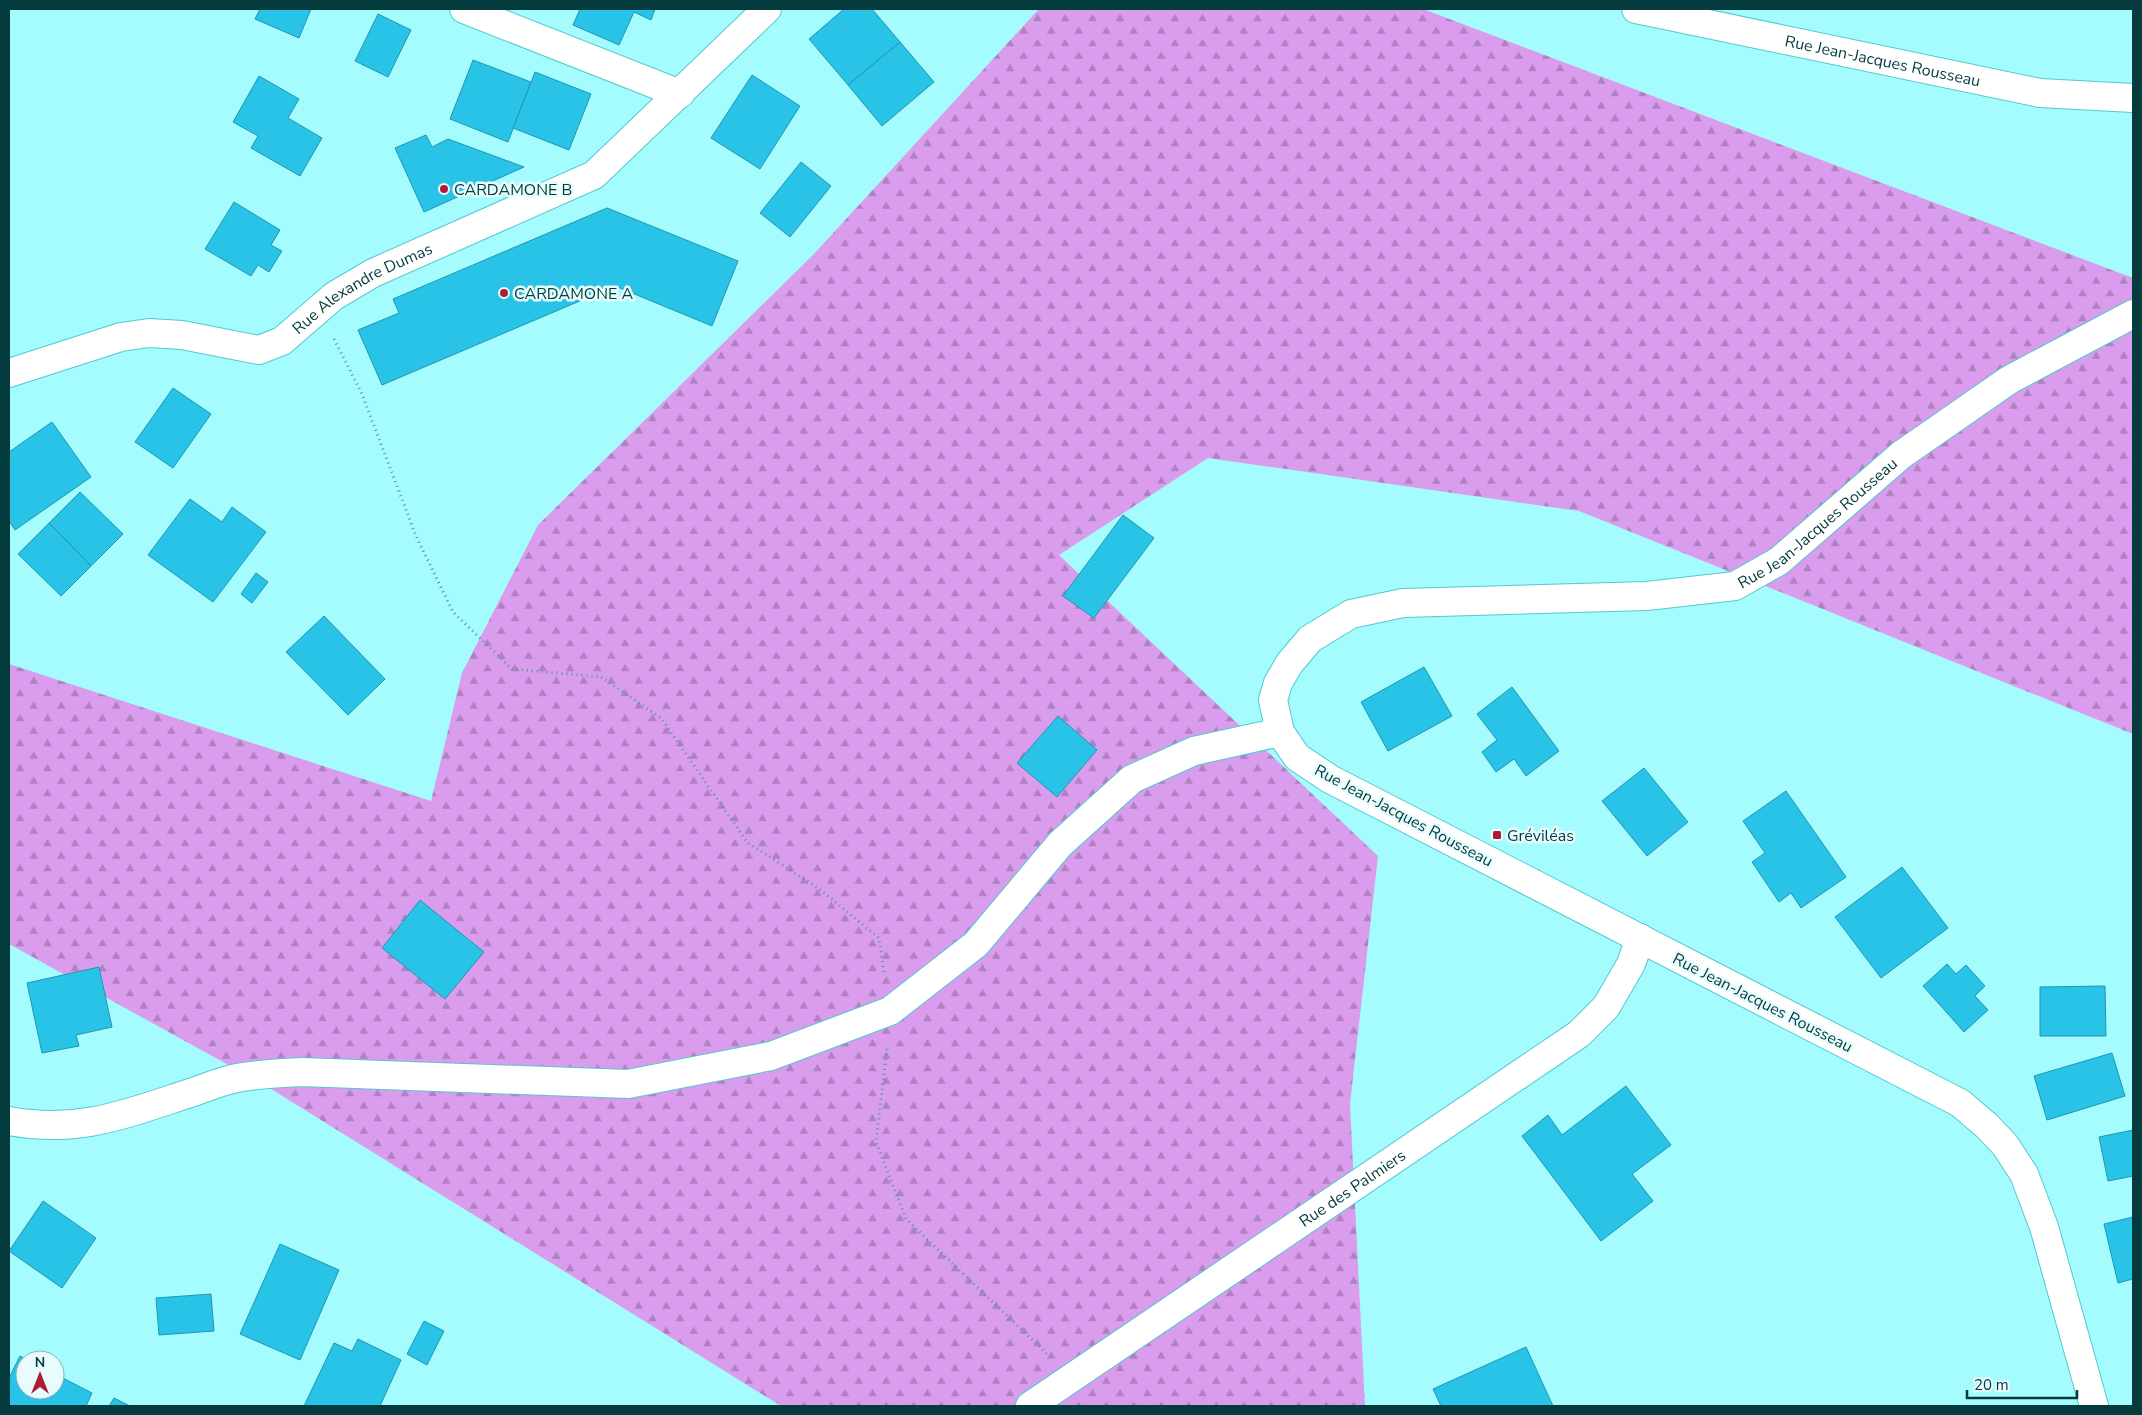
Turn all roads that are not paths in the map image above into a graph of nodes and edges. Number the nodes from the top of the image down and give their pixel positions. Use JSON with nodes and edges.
{"nodes":[{"id":1,"x":464,"y":9,"type":"edge"},
{"id":2,"x":767,"y":9,"type":"edge"},
{"id":3,"x":1636,"y":9,"type":"edge"},
{"id":4,"x":680,"y":94,"type":"junction"},
{"id":5,"x":2133,"y":98,"type":"edge"},
{"id":6,"x":2133,"y":314,"type":"edge"},
{"id":7,"x":9,"y":373,"type":"edge"},
{"id":8,"x":1280,"y":732,"type":"junction"},
{"id":9,"x":1640,"y":938,"type":"junction"},
{"id":10,"x":9,"y":1120,"type":"edge"},
{"id":11,"x":1030,"y":1406,"type":"edge"},
{"id":12,"x":2094,"y":1406,"type":"edge"}],
"edges":[{"from":1,"to":4,"type":"street"},
{"from":2,"to":4,"type":"street","name":"Rue Alexandre Dumas"},
{"from":3,"to":5,"type":"street","name":"Rue Jean-Jacques Rousseau"},
{"from":4,"to":7,"type":"street","name":"Rue Alexandre Dumas"},
{"from":6,"to":8,"type":"street","name":"Rue Jean-Jacques Rousseau"},
{"from":8,"to":9,"type":"street","name":"Rue Jean-Jacques Rousseau"},
{"from":8,"to":10,"type":"street"},
{"from":9,"to":11,"type":"street","name":"Rue des Palmiers"},
{"from":9,"to":12,"type":"street","name":"Rue Jean-Jacques Rousseau"}]}
